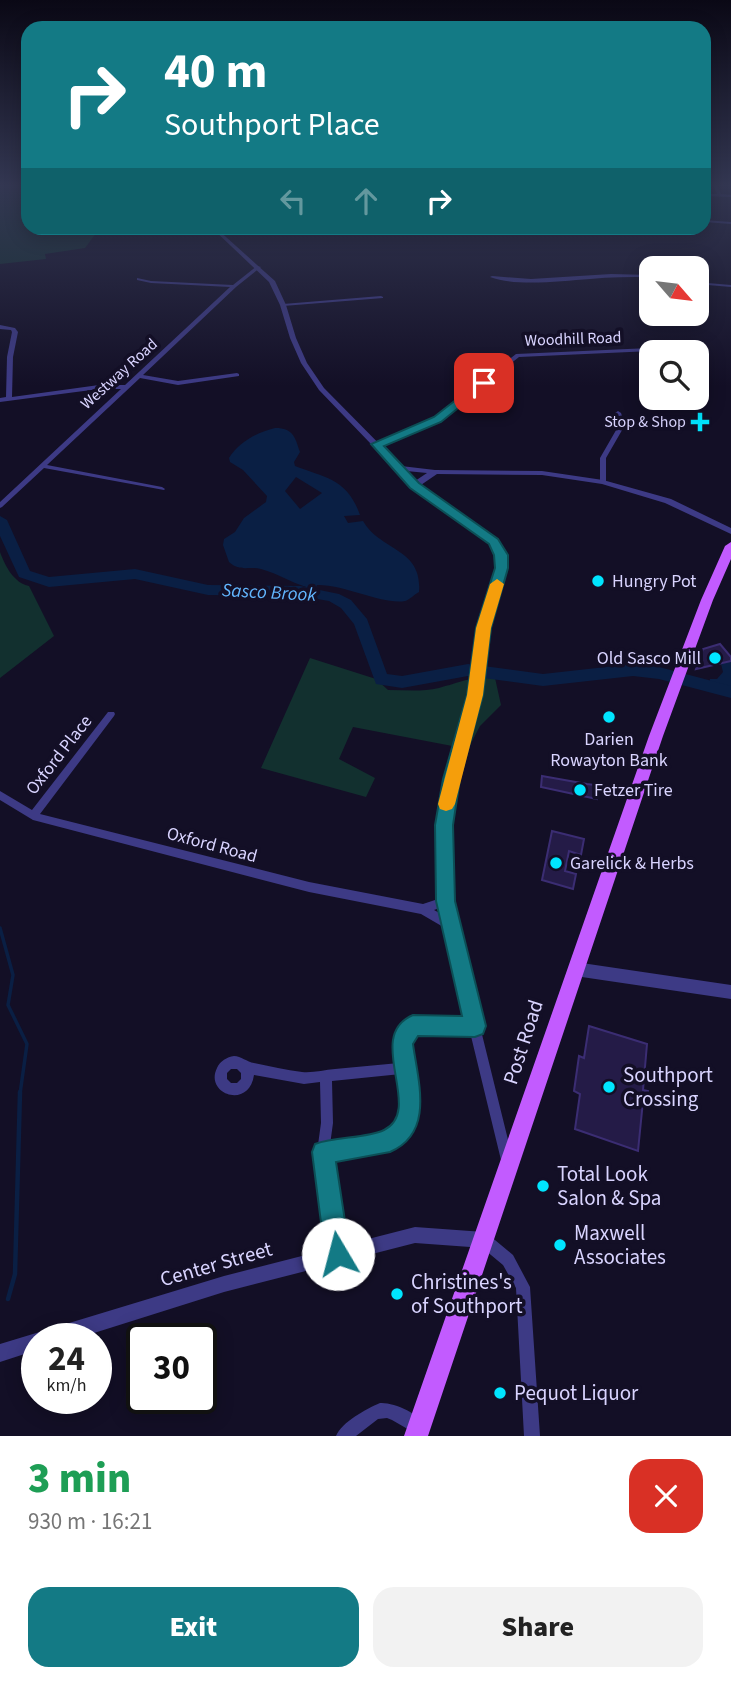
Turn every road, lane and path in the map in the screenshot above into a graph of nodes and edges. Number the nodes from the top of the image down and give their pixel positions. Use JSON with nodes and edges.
{"nodes":[{"id":1,"x":242,"y":252,"type":"edge"},
{"id":2,"x":259,"y":267,"type":"junction"},
{"id":3,"x":639,"y":276,"type":"edge"},
{"id":4,"x":492,"y":277,"type":"dead end"},
{"id":5,"x":139,"y":279,"type":"dead end"},
{"id":6,"x":709,"y":284,"type":"edge"},
{"id":7,"x":234,"y":286,"type":"junction"},
{"id":8,"x":731,"y":286,"type":"edge"},
{"id":9,"x":381,"y":297,"type":"dead end"},
{"id":10,"x":283,"y":305,"type":"junction"},
{"id":11,"x":0,"y":327,"type":"edge"},
{"id":12,"x":639,"y":350,"type":"edge"},
{"id":13,"x":237,"y":375,"type":"dead end"},
{"id":14,"x":140,"y":376,"type":"junction"},
{"id":15,"x":124,"y":387,"type":"junction"},
{"id":16,"x":9,"y":399,"type":"junction"},
{"id":17,"x":0,"y":400,"type":"edge"},
{"id":18,"x":618,"y":413,"type":"dead end"},
{"id":19,"x":377,"y":444,"type":"junction"},
{"id":20,"x":41,"y":466,"type":"junction"},
{"id":21,"x":399,"y":468,"type":"junction"},
{"id":22,"x":435,"y":472,"type":"junction"},
{"id":23,"x":603,"y":482,"type":"junction"},
{"id":24,"x":415,"y":485,"type":"junction"},
{"id":25,"x":162,"y":489,"type":"dead end"},
{"id":26,"x":0,"y":506,"type":"edge"},
{"id":27,"x":731,"y":531,"type":"edge"},
{"id":28,"x":731,"y":547,"type":"edge"},
{"id":29,"x":111,"y":714,"type":"dead end"},
{"id":30,"x":0,"y":795,"type":"edge"},
{"id":31,"x":33,"y":816,"type":"junction"},
{"id":32,"x":446,"y":901,"type":"junction"},
{"id":33,"x":423,"y":908,"type":"junction"},
{"id":34,"x":450,"y":925,"type":"junction"},
{"id":35,"x":575,"y":968,"type":"junction"},
{"id":36,"x":731,"y":992,"type":"edge"},
{"id":37,"x":475,"y":1026,"type":"junction"},
{"id":38,"x":246,"y":1068,"type":"dead end"},
{"id":39,"x":405,"y":1068,"type":"junction"},
{"id":40,"x":326,"y":1076,"type":"junction"},
{"id":41,"x":323,"y":1152,"type":"junction"},
{"id":42,"x":509,"y":1168,"type":"junction"},
{"id":43,"x":484,"y":1240,"type":"junction"},
{"id":44,"x":338,"y":1254,"type":"junction"},
{"id":45,"x":98,"y":1323,"type":"edge"},
{"id":46,"x":21,"y":1346,"type":"edge"},
{"id":47,"x":0,"y":1353,"type":"edge"},
{"id":48,"x":417,"y":1432,"type":"edge"},
{"id":49,"x":344,"y":1436,"type":"edge"},
{"id":50,"x":533,"y":1436,"type":"edge"}],
"edges":[{"from":1,"to":2,"type":"street"},
{"from":2,"to":7,"type":"street","name":"Westway Road"},
{"from":2,"to":10,"type":"street"},
{"from":3,"to":4,"type":"street"},
{"from":5,"to":7,"type":"street"},
{"from":6,"to":8,"type":"street"},
{"from":7,"to":14,"type":"street","name":"Westway Road"},
{"from":9,"to":10,"type":"street"},
{"from":10,"to":19,"type":"street"},
{"from":11,"to":16,"type":"street"},
{"from":12,"to":19,"type":"street","name":"Woodhill Road"},
{"from":13,"to":14,"type":"street"},
{"from":14,"to":15,"type":"street","name":"Westway Road"},
{"from":15,"to":16,"type":"street"},
{"from":15,"to":20,"type":"street","name":"Westway Road"},
{"from":16,"to":17,"type":"street"},
{"from":18,"to":23,"type":"street"},
{"from":19,"to":21,"type":"street"},
{"from":20,"to":25,"type":"street"},
{"from":20,"to":26,"type":"street","name":"Westway Road"},
{"from":21,"to":22,"type":"street"},
{"from":21,"to":24,"type":"street"},
{"from":22,"to":23,"type":"street"},
{"from":22,"to":24,"type":"street"},
{"from":23,"to":27,"type":"street"},
{"from":24,"to":32,"type":"street"},
{"from":28,"to":35,"type":"main road","name":"Post Road"},
{"from":29,"to":31,"type":"street","name":"Oxford Place"},
{"from":30,"to":31,"type":"street","name":"Oxford Road"},
{"from":31,"to":33,"type":"street","name":"Oxford Road"},
{"from":32,"to":33,"type":"street","name":"Oxford Road"},
{"from":32,"to":34,"type":"street"},
{"from":33,"to":34,"type":"street","name":"Oxford Road"},
{"from":34,"to":37,"type":"street"},
{"from":35,"to":36,"type":"street"},
{"from":35,"to":42,"type":"main road","name":"Post Road"},
{"from":37,"to":39,"type":"street"},
{"from":37,"to":42,"type":"street"},
{"from":38,"to":40,"type":"street"},
{"from":39,"to":40,"type":"street"},
{"from":39,"to":41,"type":"street"},
{"from":40,"to":41,"type":"street"},
{"from":41,"to":44,"type":"street"},
{"from":42,"to":43,"type":"main road","name":"Post Road"},
{"from":43,"to":44,"type":"street","name":"Center Street"},
{"from":43,"to":48,"type":"main road","name":"Post Road"},
{"from":43,"to":50,"type":"street"},
{"from":44,"to":45,"type":"street","name":"Center Street"},
{"from":46,"to":47,"type":"street"},
{"from":48,"to":49,"type":"street"}]}
